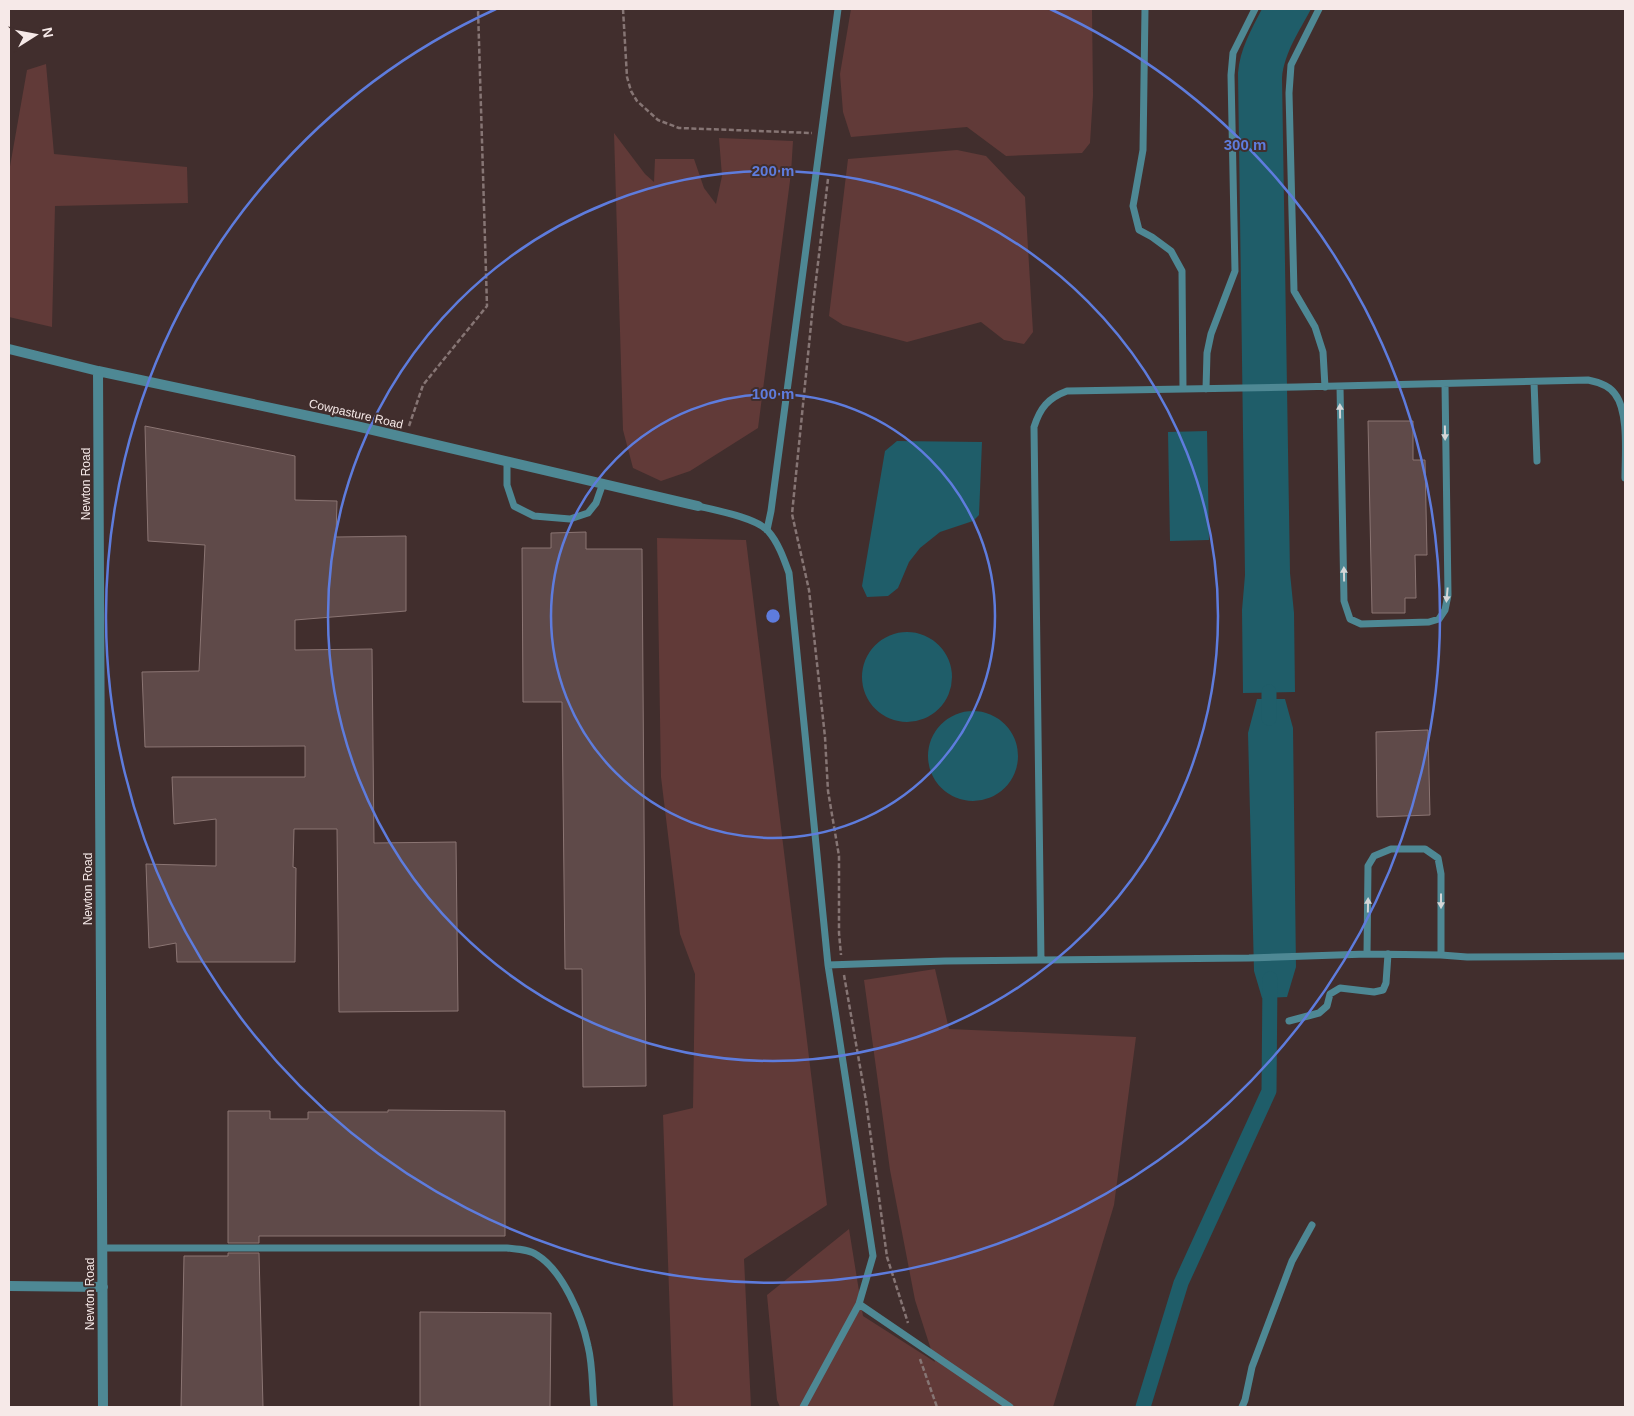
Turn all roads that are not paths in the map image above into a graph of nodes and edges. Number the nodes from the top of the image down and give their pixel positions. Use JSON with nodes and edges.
{"nodes":[{"id":1,"x":838,"y":9,"type":"edge"},
{"id":2,"x":1145,"y":9,"type":"edge"},
{"id":3,"x":1255,"y":9,"type":"edge"},
{"id":4,"x":1319,"y":9,"type":"edge"},
{"id":5,"x":9,"y":349,"type":"edge"},
{"id":6,"x":98,"y":371,"type":"junction"},
{"id":7,"x":1534,"y":382,"type":"junction"},
{"id":8,"x":1445,"y":384,"type":"junction"},
{"id":9,"x":1340,"y":386,"type":"junction"},
{"id":10,"x":1325,"y":387,"type":"junction"},
{"id":11,"x":1183,"y":389,"type":"junction"},
{"id":12,"x":1206,"y":389,"type":"junction"},
{"id":13,"x":507,"y":461,"type":"junction"},
{"id":14,"x":1536,"y":461,"type":"dead end"},
{"id":15,"x":1625,"y":478,"type":"edge"},
{"id":16,"x":603,"y":484,"type":"junction"},
{"id":17,"x":698,"y":506,"type":"joint"},
{"id":18,"x":767,"y":530,"type":"junction"},
{"id":19,"x":1366,"y":954,"type":"junction"},
{"id":20,"x":1388,"y":954,"type":"junction"},
{"id":21,"x":1440,"y":955,"type":"junction"},
{"id":22,"x":1625,"y":956,"type":"edge"},
{"id":23,"x":1041,"y":960,"type":"junction"},
{"id":24,"x":828,"y":965,"type":"junction"},
{"id":25,"x":1289,"y":1021,"type":"dead end"},
{"id":26,"x":1312,"y":1225,"type":"dead end"},
{"id":27,"x":102,"y":1248,"type":"junction"},
{"id":28,"x":9,"y":1286,"type":"edge"},
{"id":29,"x":103,"y":1287,"type":"junction"},
{"id":30,"x":859,"y":1304,"type":"junction"},
{"id":31,"x":103,"y":1407,"type":"edge"},
{"id":32,"x":594,"y":1407,"type":"edge"},
{"id":33,"x":803,"y":1407,"type":"edge"},
{"id":34,"x":1010,"y":1407,"type":"edge"},
{"id":35,"x":1242,"y":1407,"type":"edge"}],
"edges":[{"from":1,"to":18,"type":"lane"},
{"from":2,"to":11,"type":"lane"},
{"from":3,"to":12,"type":"lane"},
{"from":4,"to":10,"type":"lane"},
{"from":5,"to":6,"type":"street","name":"Cowpasture Road"},
{"from":6,"to":13,"type":"street","name":"Cowpasture Road"},
{"from":6,"to":27,"type":"street","name":"Newton Road"},
{"from":7,"to":8,"type":"lane"},
{"from":7,"to":14,"type":"lane"},
{"from":7,"to":15,"type":"lane"},
{"from":8,"to":9,"type":"lane"},
{"from":8,"to":9,"type":"lane","one_way":true},
{"from":9,"to":10,"type":"lane"},
{"from":10,"to":12,"type":"lane"},
{"from":11,"to":12,"type":"lane"},
{"from":11,"to":23,"type":"lane"},
{"from":13,"to":16,"type":"street","name":"Cowpasture Road"},
{"from":13,"to":16,"type":"lane"},
{"from":16,"to":17,"type":"street","name":"Cowpasture Road"},
{"from":17,"to":18,"type":"lane"},
{"from":18,"to":24,"type":"lane"},
{"from":19,"to":20,"type":"lane"},
{"from":19,"to":21,"type":"lane","one_way":true},
{"from":19,"to":23,"type":"lane"},
{"from":20,"to":21,"type":"lane"},
{"from":20,"to":25,"type":"lane"},
{"from":21,"to":22,"type":"lane"},
{"from":23,"to":24,"type":"lane"},
{"from":24,"to":30,"type":"lane"},
{"from":26,"to":35,"type":"lane"},
{"from":27,"to":29,"type":"street","name":"Newton Road"},
{"from":27,"to":32,"type":"lane"},
{"from":28,"to":29,"type":"street"},
{"from":29,"to":31,"type":"street","name":"Newton Road"},
{"from":30,"to":33,"type":"lane"},
{"from":30,"to":34,"type":"lane"}]}
